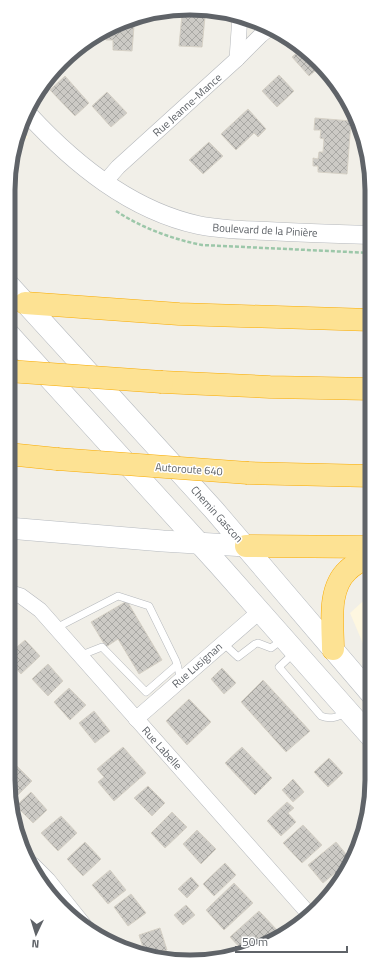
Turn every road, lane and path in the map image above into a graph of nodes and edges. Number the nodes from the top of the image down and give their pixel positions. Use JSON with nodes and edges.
{"nodes":[{"id":1,"x":240,"y":22,"type":"edge"},
{"id":2,"x":265,"y":32,"type":"edge"},
{"id":3,"x":238,"y":59,"type":"junction"},
{"id":4,"x":31,"y":117,"type":"edge"},
{"id":5,"x":105,"y":182,"type":"junction"},
{"id":6,"x":365,"y":235,"type":"edge"},
{"id":7,"x":17,"y":302,"type":"edge"},
{"id":8,"x":365,"y":320,"type":"edge"},
{"id":9,"x":15,"y":341,"type":"edge"},
{"id":10,"x":15,"y":372,"type":"edge"},
{"id":11,"x":365,"y":389,"type":"edge"},
{"id":12,"x":15,"y":455,"type":"edge"},
{"id":13,"x":365,"y":476,"type":"edge"},
{"id":14,"x":15,"y":529,"type":"edge"},
{"id":15,"x":199,"y":544,"type":"junction"},
{"id":16,"x":246,"y":546,"type":"junction"},
{"id":17,"x":365,"y":547,"type":"edge"},
{"id":18,"x":365,"y":559,"type":"edge"},
{"id":19,"x":15,"y":594,"type":"edge"},
{"id":20,"x":259,"y":612,"type":"junction"},
{"id":21,"x":56,"y":628,"type":"junction"},
{"id":22,"x":223,"y":642,"type":"junction"},
{"id":23,"x":289,"y":646,"type":"junction"},
{"id":24,"x":333,"y":649,"type":"junction"},
{"id":25,"x":78,"y":656,"type":"junction"},
{"id":26,"x":179,"y":672,"type":"junction"},
{"id":27,"x":365,"y":687,"type":"edge"},
{"id":28,"x":150,"y":697,"type":"junction"},
{"id":29,"x":136,"y":719,"type":"junction"},
{"id":30,"x":365,"y":730,"type":"edge"},
{"id":31,"x":42,"y":874,"type":"edge"},
{"id":32,"x":70,"y":908,"type":"edge"},
{"id":33,"x":306,"y":911,"type":"edge"}],
"edges":[{"from":1,"to":3,"type":"street"},
{"from":2,"to":3,"type":"street","name":"Rue Jeanne-Mance"},
{"from":3,"to":5,"type":"street","name":"Rue Jeanne-Mance"},
{"from":4,"to":5,"type":"street","name":"Boulevard de la Pinière"},
{"from":5,"to":6,"type":"street","name":"Boulevard de la Pinière"},
{"from":7,"to":8,"type":"highway"},
{"from":7,"to":16,"type":"main road","name":"Chemin Gascon"},
{"from":9,"to":15,"type":"main road"},
{"from":10,"to":11,"type":"highway","bridge":true},
{"from":12,"to":13,"type":"highway","name":"Autoroute 640","bridge":true},
{"from":14,"to":15,"type":"main road"},
{"from":15,"to":16,"type":"main road"},
{"from":15,"to":20,"type":"main road"},
{"from":16,"to":17,"type":"highway"},
{"from":16,"to":24,"type":"main road","name":"Chemin Gascon"},
{"from":18,"to":24,"type":"highway"},
{"from":19,"to":21,"type":"street","name":"Rue Labelle"},
{"from":20,"to":22,"type":"street","name":"Rue Lusignan"},
{"from":20,"to":23,"type":"main road"},
{"from":21,"to":25,"type":"street","name":"Rue Labelle"},
{"from":21,"to":26,"type":"lane"},
{"from":22,"to":23,"type":"lane"},
{"from":22,"to":26,"type":"street","name":"Rue Lusignan"},
{"from":23,"to":30,"type":"main road"},
{"from":24,"to":27,"type":"main road","name":"Chemin Gascon"},
{"from":25,"to":28,"type":"lane"},
{"from":25,"to":29,"type":"street","name":"Rue Labelle"},
{"from":26,"to":28,"type":"street","name":"Rue Lusignan"},
{"from":28,"to":29,"type":"street","name":"Rue Lusignan"},
{"from":29,"to":33,"type":"street","name":"Rue Labelle"},
{"from":31,"to":32,"type":"street"}]}
